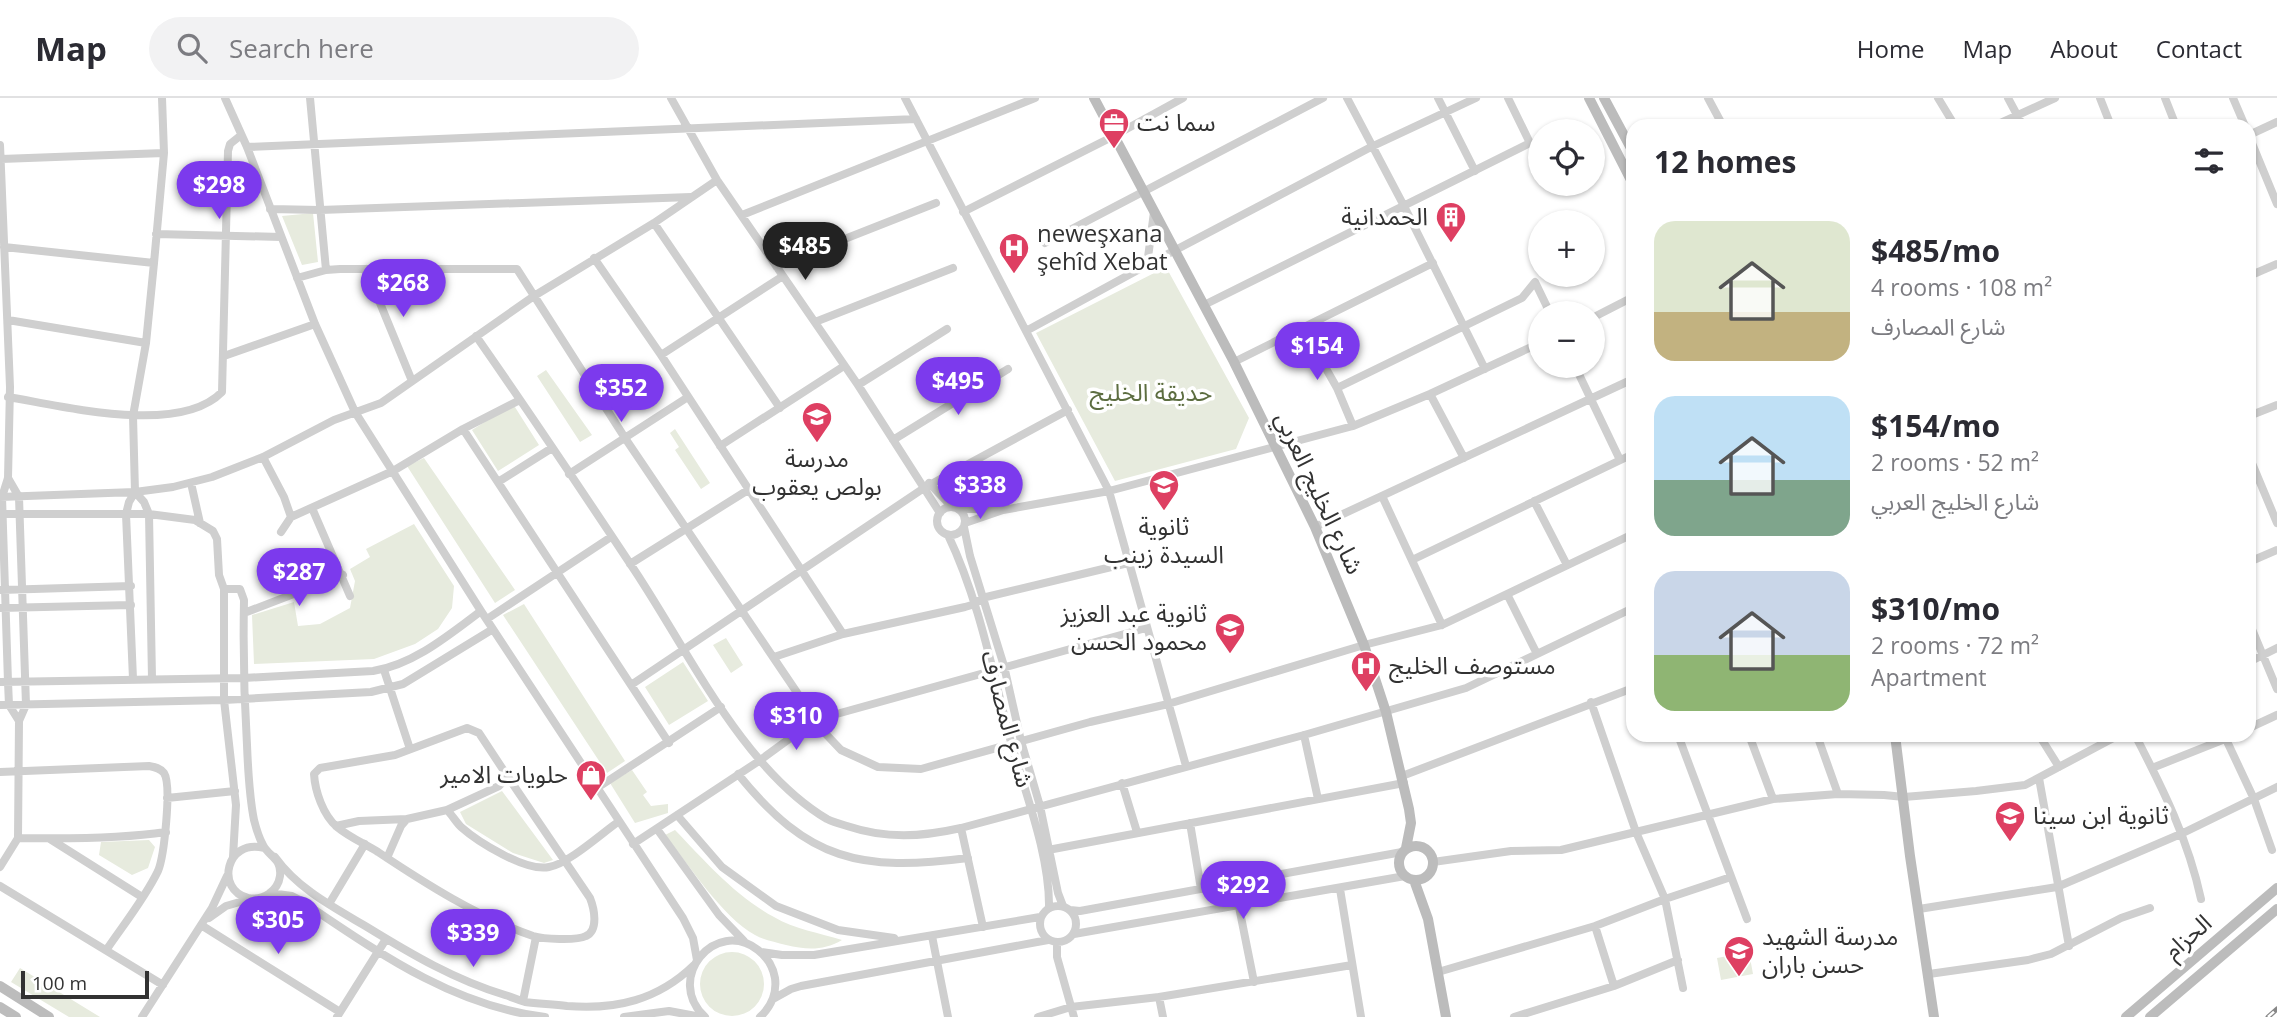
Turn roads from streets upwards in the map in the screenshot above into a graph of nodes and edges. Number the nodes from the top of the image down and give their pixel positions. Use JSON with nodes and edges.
{"nodes":[{"id":1,"x":162,"y":98,"type":"edge"},
{"id":2,"x":225,"y":98,"type":"edge"},
{"id":3,"x":310,"y":98,"type":"edge"},
{"id":4,"x":671,"y":98,"type":"edge"},
{"id":5,"x":905,"y":98,"type":"edge"},
{"id":6,"x":1035,"y":98,"type":"edge"},
{"id":7,"x":1094,"y":98,"type":"edge"},
{"id":8,"x":1183,"y":98,"type":"edge"},
{"id":9,"x":1323,"y":98,"type":"edge"},
{"id":10,"x":1347,"y":98,"type":"edge"},
{"id":11,"x":1438,"y":98,"type":"edge"},
{"id":12,"x":1476,"y":98,"type":"edge"},
{"id":13,"x":1508,"y":98,"type":"edge"},
{"id":14,"x":1589,"y":98,"type":"edge"},
{"id":15,"x":1604,"y":98,"type":"edge"},
{"id":16,"x":1708,"y":98,"type":"edge"},
{"id":17,"x":1938,"y":98,"type":"edge"},
{"id":18,"x":2008,"y":98,"type":"edge"},
{"id":19,"x":2055,"y":98,"type":"edge"},
{"id":20,"x":2100,"y":98,"type":"edge"},
{"id":21,"x":2165,"y":98,"type":"edge"},
{"id":22,"x":2233,"y":98,"type":"edge"},
{"id":23,"x":1446,"y":112,"type":"junction"},
{"id":24,"x":2017,"y":115,"type":"junction"},
{"id":25,"x":916,"y":119,"type":"junction"},
{"id":26,"x":1719,"y":119,"type":"edge"},
{"id":27,"x":1951,"y":119,"type":"edge"},
{"id":28,"x":2009,"y":119,"type":"edge"},
{"id":29,"x":2019,"y":119,"type":"edge"},
{"id":30,"x":2108,"y":119,"type":"edge"},
{"id":31,"x":2173,"y":119,"type":"edge"},
{"id":32,"x":2242,"y":119,"type":"edge"},
{"id":33,"x":2277,"y":122,"type":"edge"},
{"id":34,"x":688,"y":130,"type":"junction"},
{"id":35,"x":2256,"y":132,"type":"edge"},
{"id":36,"x":240,"y":136,"type":"junction"},
{"id":37,"x":1114,"y":136,"type":"junction"},
{"id":38,"x":1626,"y":139,"type":"edge"},
{"id":39,"x":928,"y":140,"type":"junction"},
{"id":40,"x":0,"y":145,"type":"edge"},
{"id":41,"x":314,"y":146,"type":"junction"},
{"id":42,"x":247,"y":147,"type":"junction"},
{"id":43,"x":1371,"y":148,"type":"junction"},
{"id":44,"x":164,"y":153,"type":"junction"},
{"id":45,"x":2256,"y":153,"type":"edge"},
{"id":46,"x":1,"y":159,"type":"edge"},
{"id":47,"x":1626,"y":170,"type":"edge"},
{"id":48,"x":1475,"y":171,"type":"junction"},
{"id":49,"x":717,"y":180,"type":"junction"},
{"id":50,"x":1143,"y":191,"type":"junction"},
{"id":51,"x":691,"y":197,"type":"junction"},
{"id":52,"x":936,"y":203,"type":"dead end"},
{"id":53,"x":2277,"y":204,"type":"edge"},
{"id":54,"x":1404,"y":206,"type":"junction"},
{"id":55,"x":270,"y":209,"type":"junction"},
{"id":56,"x":320,"y":210,"type":"junction"},
{"id":57,"x":963,"y":212,"type":"junction"},
{"id":58,"x":1154,"y":212,"type":"junction"},
{"id":59,"x":742,"y":215,"type":"junction"},
{"id":60,"x":654,"y":223,"type":"junction"},
{"id":61,"x":2,"y":227,"type":"edge"},
{"id":62,"x":156,"y":234,"type":"junction"},
{"id":63,"x":226,"y":236,"type":"junction"},
{"id":64,"x":281,"y":237,"type":"junction"},
{"id":65,"x":1045,"y":243,"type":"dead end"},
{"id":66,"x":4,"y":247,"type":"junction"},
{"id":67,"x":1176,"y":251,"type":"junction"},
{"id":68,"x":594,"y":258,"type":"junction"},
{"id":69,"x":154,"y":263,"type":"junction"},
{"id":70,"x":1433,"y":263,"type":"junction"},
{"id":71,"x":2277,"y":264,"type":"edge"},
{"id":72,"x":1147,"y":265,"type":"junction"},
{"id":73,"x":776,"y":266,"type":"junction"},
{"id":74,"x":953,"y":268,"type":"dead end"},
{"id":75,"x":366,"y":269,"type":"junction"},
{"id":76,"x":326,"y":270,"type":"junction"},
{"id":77,"x":2256,"y":273,"type":"edge"},
{"id":78,"x":783,"y":276,"type":"junction"},
{"id":79,"x":297,"y":278,"type":"junction"},
{"id":80,"x":3,"y":294,"type":"edge"},
{"id":81,"x":534,"y":296,"type":"junction"},
{"id":82,"x":1544,"y":301,"type":"edge"},
{"id":83,"x":1626,"y":301,"type":"edge"},
{"id":84,"x":1204,"y":306,"type":"junction"},
{"id":85,"x":1605,"y":311,"type":"edge"},
{"id":86,"x":718,"y":318,"type":"junction"},
{"id":87,"x":8,"y":320,"type":"junction"},
{"id":88,"x":815,"y":322,"type":"junction"},
{"id":89,"x":315,"y":324,"type":"junction"},
{"id":90,"x":1464,"y":327,"type":"junction"},
{"id":91,"x":1303,"y":328,"type":"junction"},
{"id":92,"x":947,"y":329,"type":"dead end"},
{"id":93,"x":1026,"y":331,"type":"junction"},
{"id":94,"x":476,"y":336,"type":"junction"},
{"id":95,"x":146,"y":343,"type":"junction"},
{"id":96,"x":1528,"y":349,"type":"edge"},
{"id":97,"x":661,"y":355,"type":"junction"},
{"id":98,"x":224,"y":356,"type":"junction"},
{"id":99,"x":4,"y":360,"type":"edge"},
{"id":100,"x":1234,"y":362,"type":"junction"},
{"id":101,"x":844,"y":366,"type":"junction"},
{"id":102,"x":1008,"y":369,"type":"dead end"},
{"id":103,"x":1485,"y":369,"type":"junction"},
{"id":104,"x":1581,"y":378,"type":"edge"},
{"id":105,"x":412,"y":381,"type":"junction"},
{"id":106,"x":1626,"y":382,"type":"edge"},
{"id":107,"x":858,"y":385,"type":"junction"},
{"id":108,"x":1337,"y":388,"type":"junction"},
{"id":109,"x":1430,"y":394,"type":"junction"},
{"id":110,"x":8,"y":397,"type":"junction"},
{"id":111,"x":688,"y":397,"type":"junction"},
{"id":112,"x":1591,"y":399,"type":"junction"},
{"id":113,"x":520,"y":400,"type":"junction"},
{"id":114,"x":2277,"y":404,"type":"edge"},
{"id":115,"x":780,"y":408,"type":"junction"},
{"id":116,"x":1068,"y":410,"type":"junction"},
{"id":117,"x":355,"y":412,"type":"junction"},
{"id":118,"x":2256,"y":413,"type":"edge"},
{"id":119,"x":133,"y":416,"type":"junction"},
{"id":120,"x":1353,"y":426,"type":"junction"},
{"id":121,"x":463,"y":429,"type":"junction"},
{"id":122,"x":625,"y":438,"type":"junction"},
{"id":123,"x":893,"y":440,"type":"junction"},
{"id":124,"x":720,"y":446,"type":"junction"},
{"id":125,"x":1275,"y":446,"type":"junction"},
{"id":126,"x":552,"y":449,"type":"junction"},
{"id":127,"x":263,"y":457,"type":"junction"},
{"id":128,"x":1626,"y":457,"type":"edge"},
{"id":129,"x":1464,"y":458,"type":"junction"},
{"id":130,"x":1620,"y":460,"type":"junction"},
{"id":131,"x":393,"y":471,"type":"junction"},
{"id":132,"x":2256,"y":473,"type":"edge"},
{"id":133,"x":569,"y":474,"type":"junction"},
{"id":134,"x":8,"y":478,"type":"junction"},
{"id":135,"x":498,"y":482,"type":"junction"},
{"id":136,"x":191,"y":483,"type":"junction"},
{"id":137,"x":928,"y":486,"type":"junction"},
{"id":138,"x":748,"y":490,"type":"junction"},
{"id":139,"x":1109,"y":491,"type":"junction"},
{"id":140,"x":135,"y":492,"type":"junction"},
{"id":141,"x":1382,"y":496,"type":"junction"},
{"id":142,"x":1,"y":497,"type":"edge"},
{"id":143,"x":19,"y":497,"type":"junction"},
{"id":144,"x":1534,"y":501,"type":"junction"},
{"id":145,"x":312,"y":508,"type":"junction"},
{"id":146,"x":954,"y":508,"type":"junction"},
{"id":147,"x":1003,"y":510,"type":"junction"},
{"id":148,"x":20,"y":513,"type":"junction"},
{"id":149,"x":940,"y":513,"type":"junction"},
{"id":150,"x":1,"y":514,"type":"edge"},
{"id":151,"x":126,"y":514,"type":"junction"},
{"id":152,"x":149,"y":514,"type":"junction"},
{"id":153,"x":291,"y":517,"type":"junction"},
{"id":154,"x":200,"y":523,"type":"junction"},
{"id":155,"x":2277,"y":523,"type":"edge"},
{"id":156,"x":965,"y":525,"type":"junction"},
{"id":157,"x":687,"y":527,"type":"junction"},
{"id":158,"x":1315,"y":527,"type":"junction"},
{"id":159,"x":281,"y":532,"type":"dead end"},
{"id":160,"x":948,"y":535,"type":"junction"},
{"id":161,"x":611,"y":537,"type":"junction"},
{"id":162,"x":1626,"y":537,"type":"edge"},
{"id":163,"x":2277,"y":550,"type":"edge"},
{"id":164,"x":2256,"y":559,"type":"edge"},
{"id":165,"x":1412,"y":560,"type":"junction"},
{"id":166,"x":1128,"y":563,"type":"junction"},
{"id":167,"x":630,"y":564,"type":"junction"},
{"id":168,"x":1567,"y":565,"type":"junction"},
{"id":169,"x":802,"y":572,"type":"junction"},
{"id":170,"x":558,"y":573,"type":"junction"},
{"id":171,"x":343,"y":575,"type":"junction"},
{"id":172,"x":131,"y":586,"type":"junction"},
{"id":173,"x":224,"y":589,"type":"junction"},
{"id":174,"x":2,"y":590,"type":"edge"},
{"id":175,"x":22,"y":590,"type":"junction"},
{"id":176,"x":1507,"y":594,"type":"junction"},
{"id":177,"x":350,"y":596,"type":"dead end"},
{"id":178,"x":979,"y":601,"type":"junction"},
{"id":179,"x":131,"y":605,"type":"junction"},
{"id":180,"x":3,"y":608,"type":"edge"},
{"id":181,"x":23,"y":608,"type":"junction"},
{"id":182,"x":742,"y":610,"type":"junction"},
{"id":183,"x":481,"y":611,"type":"junction"},
{"id":184,"x":1626,"y":613,"type":"edge"},
{"id":185,"x":244,"y":614,"type":"junction"},
{"id":186,"x":487,"y":620,"type":"junction"},
{"id":187,"x":1442,"y":625,"type":"junction"},
{"id":188,"x":1146,"y":628,"type":"junction"},
{"id":189,"x":493,"y":629,"type":"junction"},
{"id":190,"x":843,"y":634,"type":"junction"},
{"id":191,"x":2256,"y":640,"type":"edge"},
{"id":192,"x":1364,"y":645,"type":"junction"},
{"id":193,"x":2277,"y":648,"type":"edge"},
{"id":194,"x":685,"y":649,"type":"junction"},
{"id":195,"x":1536,"y":652,"type":"junction"},
{"id":196,"x":2262,"y":655,"type":"junction"},
{"id":197,"x":774,"y":657,"type":"junction"},
{"id":198,"x":2256,"y":658,"type":"edge"},
{"id":199,"x":1004,"y":666,"type":"junction"},
{"id":200,"x":993,"y":669,"type":"junction"},
{"id":201,"x":384,"y":670,"type":"junction"},
{"id":202,"x":224,"y":678,"type":"junction"},
{"id":203,"x":244,"y":678,"type":"junction"},
{"id":204,"x":133,"y":679,"type":"junction"},
{"id":205,"x":152,"y":679,"type":"junction"},
{"id":206,"x":26,"y":681,"type":"junction"},
{"id":207,"x":4,"y":682,"type":"edge"},
{"id":208,"x":631,"y":685,"type":"junction"},
{"id":209,"x":390,"y":688,"type":"junction"},
{"id":210,"x":2277,"y":689,"type":"edge"},
{"id":211,"x":1626,"y":690,"type":"edge"},
{"id":212,"x":244,"y":699,"type":"junction"},
{"id":213,"x":224,"y":700,"type":"junction"},
{"id":214,"x":1591,"y":702,"type":"junction"},
{"id":215,"x":1168,"y":704,"type":"junction"},
{"id":216,"x":4,"y":705,"type":"edge"},
{"id":217,"x":26,"y":705,"type":"junction"},
{"id":218,"x":721,"y":708,"type":"junction"},
{"id":219,"x":1386,"y":712,"type":"junction"},
{"id":220,"x":2277,"y":715,"type":"edge"},
{"id":221,"x":815,"y":720,"type":"junction"},
{"id":222,"x":19,"y":721,"type":"junction"},
{"id":223,"x":2256,"y":725,"type":"edge"},
{"id":224,"x":1304,"y":735,"type":"junction"},
{"id":225,"x":1016,"y":742,"type":"junction"},
{"id":226,"x":1681,"y":742,"type":"edge"},
{"id":227,"x":1752,"y":742,"type":"edge"},
{"id":228,"x":1819,"y":742,"type":"edge"},
{"id":229,"x":1896,"y":742,"type":"edge"},
{"id":230,"x":2043,"y":742,"type":"edge"},
{"id":231,"x":2106,"y":742,"type":"edge"},
{"id":232,"x":2139,"y":742,"type":"edge"},
{"id":233,"x":2212,"y":742,"type":"edge"},
{"id":234,"x":2226,"y":742,"type":"edge"},
{"id":235,"x":669,"y":743,"type":"junction"},
{"id":236,"x":410,"y":750,"type":"junction"},
{"id":237,"x":759,"y":761,"type":"junction"},
{"id":238,"x":1186,"y":766,"type":"junction"},
{"id":239,"x":2059,"y":767,"type":"junction"},
{"id":240,"x":2152,"y":768,"type":"junction"},
{"id":241,"x":19,"y":771,"type":"junction"},
{"id":242,"x":0,"y":772,"type":"edge"},
{"id":243,"x":738,"y":774,"type":"junction"},
{"id":244,"x":508,"y":777,"type":"junction"},
{"id":245,"x":2039,"y":778,"type":"junction"},
{"id":246,"x":1403,"y":780,"type":"junction"},
{"id":247,"x":1122,"y":783,"type":"junction"},
{"id":248,"x":597,"y":788,"type":"junction"},
{"id":249,"x":2277,"y":788,"type":"edge"},
{"id":250,"x":235,"y":791,"type":"junction"},
{"id":251,"x":1838,"y":794,"type":"junction"},
{"id":252,"x":1904,"y":797,"type":"junction"},
{"id":253,"x":167,"y":798,"type":"junction"},
{"id":254,"x":1318,"y":799,"type":"junction"},
{"id":255,"x":1773,"y":799,"type":"junction"},
{"id":256,"x":2254,"y":799,"type":"junction"},
{"id":257,"x":1035,"y":807,"type":"junction"},
{"id":258,"x":1409,"y":809,"type":"junction"},
{"id":259,"x":447,"y":810,"type":"junction"},
{"id":260,"x":677,"y":815,"type":"junction"},
{"id":261,"x":1708,"y":816,"type":"junction"},
{"id":262,"x":407,"y":819,"type":"junction"},
{"id":263,"x":618,"y":821,"type":"junction"},
{"id":264,"x":1190,"y":823,"type":"junction"},
{"id":265,"x":336,"y":826,"type":"junction"},
{"id":266,"x":961,"y":828,"type":"junction"},
{"id":267,"x":657,"y":829,"type":"junction"},
{"id":268,"x":166,"y":832,"type":"junction"},
{"id":269,"x":1137,"y":832,"type":"junction"},
{"id":270,"x":1636,"y":832,"type":"junction"},
{"id":271,"x":2183,"y":833,"type":"junction"},
{"id":272,"x":18,"y":838,"type":"junction"},
{"id":273,"x":50,"y":839,"type":"junction"},
{"id":274,"x":365,"y":844,"type":"junction"},
{"id":275,"x":634,"y":844,"type":"junction"},
{"id":276,"x":264,"y":848,"type":"junction"},
{"id":277,"x":1424,"y":848,"type":"junction"},
{"id":278,"x":1048,"y":850,"type":"junction"},
{"id":279,"x":1404,"y":850,"type":"junction"},
{"id":280,"x":2272,"y":850,"type":"dead end"},
{"id":281,"x":233,"y":857,"type":"junction"},
{"id":282,"x":275,"y":857,"type":"junction"},
{"id":283,"x":387,"y":858,"type":"junction"},
{"id":284,"x":968,"y":858,"type":"junction"},
{"id":285,"x":566,"y":860,"type":"junction"},
{"id":286,"x":1433,"y":862,"type":"junction"},
{"id":287,"x":0,"y":867,"type":"edge"},
{"id":288,"x":228,"y":874,"type":"junction"},
{"id":289,"x":1429,"y":874,"type":"junction"},
{"id":290,"x":1731,"y":877,"type":"junction"},
{"id":291,"x":1410,"y":878,"type":"junction"},
{"id":292,"x":0,"y":886,"type":"edge"},
{"id":293,"x":2057,"y":887,"type":"junction"},
{"id":294,"x":2277,"y":888,"type":"edge"},
{"id":295,"x":1201,"y":889,"type":"junction"},
{"id":296,"x":1339,"y":889,"type":"junction"},
{"id":297,"x":270,"y":893,"type":"junction"},
{"id":298,"x":142,"y":897,"type":"junction"},
{"id":299,"x":256,"y":898,"type":"junction"},
{"id":300,"x":1665,"y":899,"type":"junction"},
{"id":301,"x":2201,"y":899,"type":"dead end"},
{"id":302,"x":329,"y":904,"type":"junction"},
{"id":303,"x":1239,"y":907,"type":"junction"},
{"id":304,"x":1049,"y":908,"type":"junction"},
{"id":305,"x":1066,"y":908,"type":"junction"},
{"id":306,"x":2150,"y":908,"type":"dead end"},
{"id":307,"x":1919,"y":909,"type":"junction"},
{"id":308,"x":2277,"y":909,"type":"edge"},
{"id":309,"x":1040,"y":917,"type":"junction"},
{"id":310,"x":1428,"y":919,"type":"junction"},
{"id":311,"x":1746,"y":919,"type":"dead end"},
{"id":312,"x":201,"y":925,"type":"junction"},
{"id":313,"x":1595,"y":926,"type":"junction"},
{"id":314,"x":983,"y":927,"type":"junction"},
{"id":315,"x":1074,"y":934,"type":"junction"},
{"id":316,"x":932,"y":936,"type":"junction"},
{"id":317,"x":536,"y":937,"type":"junction"},
{"id":318,"x":386,"y":939,"type":"junction"},
{"id":319,"x":904,"y":940,"type":"junction"},
{"id":320,"x":1048,"y":940,"type":"junction"},
{"id":321,"x":1057,"y":943,"type":"junction"},
{"id":322,"x":750,"y":945,"type":"junction"},
{"id":323,"x":2069,"y":946,"type":"junction"},
{"id":324,"x":107,"y":949,"type":"junction"},
{"id":325,"x":378,"y":952,"type":"junction"},
{"id":326,"x":761,"y":952,"type":"junction"},
{"id":327,"x":1678,"y":960,"type":"junction"},
{"id":328,"x":937,"y":961,"type":"junction"},
{"id":329,"x":696,"y":962,"type":"junction"},
{"id":330,"x":1352,"y":965,"type":"junction"},
{"id":331,"x":1438,"y":972,"type":"junction"},
{"id":332,"x":1929,"y":974,"type":"junction"},
{"id":333,"x":1254,"y":982,"type":"junction"},
{"id":334,"x":163,"y":985,"type":"junction"},
{"id":335,"x":0,"y":986,"type":"edge"},
{"id":336,"x":1614,"y":986,"type":"junction"},
{"id":337,"x":1683,"y":988,"type":"dead end"},
{"id":338,"x":1159,"y":997,"type":"junction"},
{"id":339,"x":772,"y":999,"type":"junction"},
{"id":340,"x":523,"y":1001,"type":"junction"},
{"id":341,"x":1072,"y":1007,"type":"junction"},
{"id":342,"x":1,"y":1011,"type":"edge"},
{"id":343,"x":338,"y":1014,"type":"edge"},
{"id":344,"x":519,"y":1015,"type":"edge"},
{"id":345,"x":16,"y":1017,"type":"edge"},
{"id":346,"x":49,"y":1017,"type":"edge"},
{"id":347,"x":142,"y":1017,"type":"edge"},
{"id":348,"x":545,"y":1017,"type":"edge"},
{"id":349,"x":624,"y":1017,"type":"edge"},
{"id":350,"x":703,"y":1017,"type":"edge"},
{"id":351,"x":760,"y":1017,"type":"edge"},
{"id":352,"x":948,"y":1017,"type":"edge"},
{"id":353,"x":1038,"y":1017,"type":"edge"},
{"id":354,"x":1074,"y":1017,"type":"edge"},
{"id":355,"x":1163,"y":1017,"type":"edge"},
{"id":356,"x":1361,"y":1017,"type":"edge"},
{"id":357,"x":1445,"y":1017,"type":"edge"},
{"id":358,"x":1514,"y":1017,"type":"edge"},
{"id":359,"x":1934,"y":1017,"type":"edge"},
{"id":360,"x":2126,"y":1017,"type":"edge"},
{"id":361,"x":2150,"y":1017,"type":"edge"}],
"edges":[{"from":1,"to":44,"type":"street"},
{"from":2,"to":36,"type":"street"},
{"from":3,"to":41,"type":"street"},
{"from":4,"to":34,"type":"street"},
{"from":5,"to":25,"type":"street"},
{"from":6,"to":39,"type":"street"},
{"from":7,"to":37,"type":"street","name":"شارع الخليج العربي"},
{"from":8,"to":37,"type":"street"},
{"from":9,"to":50,"type":"street"},
{"from":10,"to":43,"type":"street"},
{"from":11,"to":23,"type":"street"},
{"from":12,"to":23,"type":"street"},
{"from":13,"to":48,"type":"street"},
{"from":14,"to":47,"type":"street"},
{"from":15,"to":38,"type":"street"},
{"from":16,"to":26,"type":"street"},
{"from":17,"to":27,"type":"street"},
{"from":18,"to":24,"type":"street"},
{"from":19,"to":24,"type":"street"},
{"from":20,"to":30,"type":"street"},
{"from":21,"to":31,"type":"street"},
{"from":22,"to":32,"type":"street"},
{"from":23,"to":43,"type":"street"},
{"from":23,"to":48,"type":"street"},
{"from":24,"to":28,"type":"street"},
{"from":24,"to":29,"type":"street"},
{"from":25,"to":34,"type":"street"},
{"from":25,"to":39,"type":"street"},
{"from":33,"to":35,"type":"street"},
{"from":34,"to":41,"type":"street"},
{"from":34,"to":49,"type":"street"},
{"from":36,"to":42,"type":"street"},
{"from":36,"to":63,"type":"street"},
{"from":37,"to":50,"type":"street","name":"شارع الخليج العربي"},
{"from":37,"to":57,"type":"street"},
{"from":39,"to":57,"type":"street"},
{"from":39,"to":59,"type":"street"},
{"from":40,"to":46,"type":"street"},
{"from":41,"to":42,"type":"street"},
{"from":41,"to":56,"type":"street"},
{"from":42,"to":55,"type":"street"},
{"from":43,"to":54,"type":"street"},
{"from":43,"to":67,"type":"street"},
{"from":44,"to":46,"type":"street"},
{"from":44,"to":62,"type":"street"},
{"from":45,"to":53,"type":"street"},
{"from":46,"to":61,"type":"street"},
{"from":48,"to":54,"type":"street"},
{"from":49,"to":51,"type":"street"},
{"from":49,"to":59,"type":"street"},
{"from":50,"to":58,"type":"street","name":"شارع الخليج العربي"},
{"from":50,"to":65,"type":"street"},
{"from":51,"to":56,"type":"street"},
{"from":51,"to":60,"type":"street"},
{"from":52,"to":73,"type":"street"},
{"from":54,"to":70,"type":"street"},
{"from":54,"to":84,"type":"street"},
{"from":55,"to":56,"type":"street"},
{"from":55,"to":64,"type":"street"},
{"from":56,"to":76,"type":"street"},
{"from":57,"to":93,"type":"street"},
{"from":58,"to":67,"type":"street","name":"شارع الخليج العربي"},
{"from":58,"to":72,"type":"street"},
{"from":59,"to":73,"type":"street"},
{"from":60,"to":68,"type":"street"},
{"from":60,"to":86,"type":"street"},
{"from":61,"to":66,"type":"street"},
{"from":62,"to":63,"type":"street"},
{"from":62,"to":69,"type":"street"},
{"from":63,"to":64,"type":"street"},
{"from":63,"to":98,"type":"street"},
{"from":64,"to":79,"type":"street"},
{"from":66,"to":69,"type":"street"},
{"from":66,"to":80,"type":"street"},
{"from":67,"to":72,"type":"street"},
{"from":67,"to":84,"type":"street","name":"شارع الخليج العربي"},
{"from":68,"to":81,"type":"street"},
{"from":68,"to":97,"type":"street"},
{"from":69,"to":95,"type":"street"},
{"from":70,"to":90,"type":"street"},
{"from":70,"to":91,"type":"street"},
{"from":71,"to":77,"type":"street"},
{"from":72,"to":93,"type":"street"},
{"from":73,"to":78,"type":"street"},
{"from":74,"to":88,"type":"street"},
{"from":75,"to":76,"type":"street"},
{"from":75,"to":81,"type":"street"},
{"from":75,"to":105,"type":"street"},
{"from":76,"to":79,"type":"street"},
{"from":78,"to":86,"type":"street"},
{"from":78,"to":88,"type":"street"},
{"from":79,"to":89,"type":"street"},
{"from":80,"to":87,"type":"street"},
{"from":81,"to":94,"type":"street"},
{"from":81,"to":122,"type":"street"},
{"from":82,"to":90,"type":"street"},
{"from":83,"to":85,"type":"street"},
{"from":84,"to":100,"type":"street","name":"شارع الخليج العربي"},
{"from":86,"to":97,"type":"street"},
{"from":86,"to":115,"type":"street"},
{"from":87,"to":95,"type":"street"},
{"from":87,"to":99,"type":"street"},
{"from":88,"to":101,"type":"street"},
{"from":89,"to":98,"type":"street"},
{"from":89,"to":117,"type":"street"},
{"from":90,"to":103,"type":"street"},
{"from":90,"to":108,"type":"street"},
{"from":91,"to":100,"type":"street"},
{"from":91,"to":108,"type":"street"},
{"from":92,"to":107,"type":"street"},
{"from":93,"to":116,"type":"street"},
{"from":94,"to":105,"type":"street"},
{"from":94,"to":113,"type":"street"},
{"from":95,"to":119,"type":"street"},
{"from":96,"to":103,"type":"street"},
{"from":97,"to":111,"type":"street"},
{"from":98,"to":119,"type":"street"},
{"from":99,"to":110,"type":"street"},
{"from":100,"to":125,"type":"street","name":"شارع الخليج العربي"},
{"from":101,"to":107,"type":"street"},
{"from":101,"to":115,"type":"street"},
{"from":102,"to":123,"type":"street"},
{"from":103,"to":109,"type":"street"},
{"from":104,"to":112,"type":"street"},
{"from":105,"to":117,"type":"street"},
{"from":106,"to":112,"type":"street"},
{"from":107,"to":123,"type":"street"},
{"from":108,"to":120,"type":"street"},
{"from":109,"to":120,"type":"street"},
{"from":109,"to":129,"type":"street"},
{"from":110,"to":119,"type":"street"},
{"from":110,"to":134,"type":"street"},
{"from":111,"to":122,"type":"street"},
{"from":111,"to":124,"type":"street"},
{"from":112,"to":129,"type":"street"},
{"from":112,"to":130,"type":"street"},
{"from":113,"to":121,"type":"street"},
{"from":113,"to":126,"type":"street"},
{"from":114,"to":118,"type":"street"},
{"from":115,"to":124,"type":"street"},
{"from":116,"to":137,"type":"street"},
{"from":116,"to":139,"type":"street"},
{"from":117,"to":127,"type":"street"},
{"from":117,"to":131,"type":"street"},
{"from":119,"to":140,"type":"street"},
{"from":120,"to":125,"type":"street"},
{"from":121,"to":131,"type":"street"},
{"from":121,"to":135,"type":"street"},
{"from":122,"to":133,"type":"street"},
{"from":122,"to":157,"type":"street"},
{"from":123,"to":137,"type":"street"},
{"from":124,"to":138,"type":"street"},
{"from":125,"to":139,"type":"street"},
{"from":125,"to":158,"type":"street","name":"شارع الخليج العربي"},
{"from":126,"to":133,"type":"street"},
{"from":126,"to":135,"type":"street"},
{"from":127,"to":136,"type":"street"},
{"from":127,"to":153,"type":"street"},
{"from":128,"to":130,"type":"street"},
{"from":129,"to":141,"type":"street"},
{"from":130,"to":144,"type":"street"},
{"from":131,"to":145,"type":"street"},
{"from":131,"to":183,"type":"street"},
{"from":132,"to":155,"type":"street"},
{"from":133,"to":161,"type":"street"},
{"from":134,"to":142,"type":"street"},
{"from":134,"to":143,"type":"street"},
{"from":135,"to":170,"type":"street"},
{"from":136,"to":140,"type":"street"},
{"from":136,"to":154,"type":"street"},
{"from":137,"to":146,"type":"street"},
{"from":137,"to":149,"type":"street"},
{"from":137,"to":169,"type":"street"},
{"from":138,"to":157,"type":"street"},
{"from":138,"to":169,"type":"street"},
{"from":139,"to":147,"type":"street"},
{"from":139,"to":166,"type":"street"},
{"from":140,"to":143,"type":"street"},
{"from":140,"to":151,"type":"street"},
{"from":140,"to":152,"type":"street"},
{"from":141,"to":158,"type":"street"},
{"from":141,"to":165,"type":"street"},
{"from":142,"to":143,"type":"street"},
{"from":142,"to":150,"type":"street"},
{"from":143,"to":148,"type":"street"},
{"from":144,"to":165,"type":"street"},
{"from":144,"to":168,"type":"street"},
{"from":145,"to":153,"type":"street"},
{"from":145,"to":171,"type":"street"},
{"from":146,"to":147,"type":"street"},
{"from":146,"to":149,"type":"street"},
{"from":146,"to":156,"type":"street"},
{"from":147,"to":156,"type":"street"},
{"from":148,"to":150,"type":"street"},
{"from":148,"to":151,"type":"street"},
{"from":148,"to":175,"type":"street"},
{"from":149,"to":160,"type":"street"},
{"from":150,"to":174,"type":"street"},
{"from":151,"to":152,"type":"street"},
{"from":151,"to":172,"type":"street"},
{"from":152,"to":154,"type":"street"},
{"from":152,"to":205,"type":"street"},
{"from":153,"to":159,"type":"street"},
{"from":154,"to":173,"type":"street"},
{"from":156,"to":160,"type":"street"},
{"from":156,"to":178,"type":"street"},
{"from":157,"to":167,"type":"street"},
{"from":157,"to":182,"type":"street"},
{"from":158,"to":192,"type":"street","name":"شارع الخليج العربي"},
{"from":160,"to":178,"type":"street","name":"شارع المصارف"},
{"from":161,"to":167,"type":"street"},
{"from":161,"to":170,"type":"street"},
{"from":162,"to":168,"type":"street"},
{"from":163,"to":164,"type":"street"},
{"from":165,"to":187,"type":"street"},
{"from":166,"to":178,"type":"street"},
{"from":166,"to":188,"type":"street"},
{"from":167,"to":194,"type":"street"},
{"from":168,"to":176,"type":"street"},
{"from":169,"to":182,"type":"street"},
{"from":169,"to":190,"type":"street"},
{"from":170,"to":186,"type":"street"},
{"from":170,"to":208,"type":"street"},
{"from":171,"to":177,"type":"street"},
{"from":171,"to":185,"type":"street"},
{"from":172,"to":175,"type":"street"},
{"from":172,"to":179,"type":"street"},
{"from":173,"to":185,"type":"street"},
{"from":173,"to":202,"type":"street"},
{"from":174,"to":175,"type":"street"},
{"from":174,"to":180,"type":"street"},
{"from":175,"to":181,"type":"street"},
{"from":176,"to":187,"type":"street"},
{"from":176,"to":195,"type":"street"},
{"from":178,"to":190,"type":"street"},
{"from":178,"to":199,"type":"street"},
{"from":178,"to":200,"type":"street","name":"شارع المصارف"},
{"from":179,"to":181,"type":"street"},
{"from":179,"to":204,"type":"street"},
{"from":180,"to":181,"type":"street"},
{"from":180,"to":207,"type":"street"},
{"from":181,"to":206,"type":"street"},
{"from":182,"to":194,"type":"street"},
{"from":182,"to":197,"type":"street"},
{"from":183,"to":186,"type":"street"},
{"from":183,"to":201,"type":"street"},
{"from":184,"to":195,"type":"street"},
{"from":185,"to":203,"type":"street"},
{"from":186,"to":189,"type":"street"},
{"from":187,"to":192,"type":"street"},
{"from":188,"to":199,"type":"street"},
{"from":188,"to":215,"type":"street"},
{"from":189,"to":209,"type":"street"},
{"from":189,"to":248,"type":"street"},
{"from":190,"to":197,"type":"street"},
{"from":191,"to":196,"type":"street"},
{"from":192,"to":215,"type":"street"},
{"from":192,"to":219,"type":"street","name":"شارع الخليج العربي"},
{"from":193,"to":196,"type":"street"},
{"from":194,"to":208,"type":"street"},
{"from":194,"to":218,"type":"street"},
{"from":195,"to":219,"type":"street"},
{"from":196,"to":198,"type":"street"},
{"from":196,"to":210,"type":"street"},
{"from":197,"to":221,"type":"street"},
{"from":199,"to":200,"type":"street"},
{"from":199,"to":225,"type":"street"},
{"from":200,"to":221,"type":"street"},
{"from":200,"to":225,"type":"street","name":"شارع المصارف"},
{"from":201,"to":203,"type":"street"},
{"from":201,"to":209,"type":"street"},
{"from":202,"to":203,"type":"street"},
{"from":202,"to":205,"type":"street"},
{"from":202,"to":213,"type":"street"},
{"from":203,"to":212,"type":"street"},
{"from":204,"to":205,"type":"street"},
{"from":204,"to":206,"type":"street"},
{"from":206,"to":207,"type":"street"},
{"from":206,"to":217,"type":"street"},
{"from":207,"to":216,"type":"street"},
{"from":208,"to":235,"type":"street"},
{"from":209,"to":212,"type":"street"},
{"from":209,"to":236,"type":"street"},
{"from":211,"to":214,"type":"street"},
{"from":212,"to":213,"type":"street"},
{"from":212,"to":276,"type":"street"},
{"from":213,"to":217,"type":"street"},
{"from":213,"to":250,"type":"street"},
{"from":214,"to":246,"type":"street"},
{"from":214,"to":270,"type":"street"},
{"from":215,"to":225,"type":"street"},
{"from":215,"to":238,"type":"street"},
{"from":216,"to":217,"type":"street"},
{"from":216,"to":222,"type":"street"},
{"from":217,"to":222,"type":"street"},
{"from":218,"to":235,"type":"street"},
{"from":218,"to":237,"type":"street"},
{"from":219,"to":224,"type":"street"},
{"from":219,"to":246,"type":"street","name":"شارع الخليج العربي"},
{"from":220,"to":223,"type":"street"},
{"from":221,"to":225,"type":"street"},
{"from":221,"to":237,"type":"street"},
{"from":222,"to":241,"type":"street"},
{"from":224,"to":238,"type":"street"},
{"from":224,"to":254,"type":"street"},
{"from":225,"to":257,"type":"street"},
{"from":226,"to":261,"type":"street"},
{"from":227,"to":255,"type":"street"},
{"from":228,"to":251,"type":"street"},
{"from":229,"to":252,"type":"street"},
{"from":230,"to":239,"type":"street"},
{"from":231,"to":239,"type":"street"},
{"from":232,"to":240,"type":"street"},
{"from":233,"to":240,"type":"street"},
{"from":234,"to":256,"type":"street"},
{"from":235,"to":248,"type":"street"},
{"from":236,"to":244,"type":"street"},
{"from":236,"to":265,"type":"street"},
{"from":237,"to":243,"type":"street"},
{"from":237,"to":266,"type":"street"},
{"from":238,"to":247,"type":"street"},
{"from":239,"to":245,"type":"street"},
{"from":240,"to":271,"type":"street"},
{"from":241,"to":242,"type":"street"},
{"from":241,"to":253,"type":"street"},
{"from":241,"to":272,"type":"street"},
{"from":243,"to":260,"type":"street"},
{"from":243,"to":284,"type":"street"},
{"from":244,"to":259,"type":"street"},
{"from":244,"to":285,"type":"street"},
{"from":245,"to":252,"type":"street"},
{"from":245,"to":293,"type":"street"},
{"from":246,"to":254,"type":"street"},
{"from":246,"to":258,"type":"street","name":"شارع الخليج العربي"},
{"from":247,"to":257,"type":"street"},
{"from":247,"to":269,"type":"street"},
{"from":248,"to":263,"type":"street"},
{"from":249,"to":256,"type":"street"},
{"from":250,"to":253,"type":"street"},
{"from":250,"to":281,"type":"street"},
{"from":251,"to":252,"type":"street"},
{"from":251,"to":255,"type":"street"},
{"from":252,"to":307,"type":"street"},
{"from":253,"to":268,"type":"street"},
{"from":254,"to":264,"type":"street"},
{"from":255,"to":261,"type":"street"},
{"from":256,"to":271,"type":"street"},
{"from":256,"to":280,"type":"street"},
{"from":257,"to":266,"type":"street"},
{"from":257,"to":278,"type":"street"},
{"from":257,"to":304,"type":"street","name":"شارع المصارف"},
{"from":258,"to":277,"type":"street","name":"شارع الخليج العربي"},
{"from":258,"to":279,"type":"street","name":"شارع الخليج العربي"},
{"from":259,"to":262,"type":"street"},
{"from":259,"to":285,"type":"street"},
{"from":260,"to":267,"type":"street"},
{"from":260,"to":319,"type":"street"},
{"from":261,"to":270,"type":"street"},
{"from":261,"to":290,"type":"street"},
{"from":262,"to":265,"type":"street"},
{"from":262,"to":283,"type":"street"},
{"from":263,"to":275,"type":"street"},
{"from":263,"to":285,"type":"street"},
{"from":264,"to":269,"type":"street"},
{"from":264,"to":295,"type":"street"},
{"from":265,"to":274,"type":"street"},
{"from":266,"to":284,"type":"street"},
{"from":267,"to":275,"type":"street"},
{"from":267,"to":322,"type":"street"},
{"from":268,"to":273,"type":"street"},
{"from":268,"to":298,"type":"street"},
{"from":269,"to":278,"type":"street"},
{"from":270,"to":286,"type":"street"},
{"from":270,"to":300,"type":"street"},
{"from":271,"to":293,"type":"street"},
{"from":271,"to":301,"type":"street"},
{"from":272,"to":273,"type":"street"},
{"from":272,"to":287,"type":"street"},
{"from":273,"to":298,"type":"street"},
{"from":274,"to":283,"type":"street"},
{"from":274,"to":302,"type":"street"},
{"from":275,"to":329,"type":"street"},
{"from":276,"to":281,"type":"street"},
{"from":276,"to":282,"type":"street"},
{"from":277,"to":279,"type":"street"},
{"from":277,"to":286,"type":"street","name":"شارع الخليج العربي"},
{"from":278,"to":305,"type":"street"},
{"from":279,"to":291,"type":"street","name":"شارع الخليج العربي"},
{"from":279,"to":295,"type":"street"},
{"from":281,"to":288,"type":"street"},
{"from":282,"to":297,"type":"street"},
{"from":282,"to":302,"type":"street"},
{"from":283,"to":317,"type":"street"},
{"from":284,"to":314,"type":"street"},
{"from":285,"to":317,"type":"street"},
{"from":286,"to":289,"type":"street","name":"شارع الخليج العربي"},
{"from":288,"to":299,"type":"street"},
{"from":288,"to":312,"type":"street"},
{"from":289,"to":291,"type":"street"},
{"from":289,"to":310,"type":"street","name":"شارع الخليج العربي"},
{"from":290,"to":300,"type":"street"},
{"from":290,"to":311,"type":"street"},
{"from":291,"to":296,"type":"street"},
{"from":291,"to":310,"type":"street","name":"شارع الخليج العربي"},
{"from":292,"to":324,"type":"street"},
{"from":293,"to":307,"type":"street"},
{"from":293,"to":323,"type":"street"},
{"from":294,"to":360,"type":"street","name":"الحزام"},
{"from":295,"to":305,"type":"street"},
{"from":296,"to":303,"type":"street"},
{"from":296,"to":330,"type":"street"},
{"from":297,"to":299,"type":"street"},
{"from":297,"to":325,"type":"street"},
{"from":298,"to":324,"type":"street"},
{"from":299,"to":312,"type":"street"},
{"from":300,"to":313,"type":"street"},
{"from":300,"to":327,"type":"street"},
{"from":302,"to":318,"type":"street"},
{"from":303,"to":315,"type":"street"},
{"from":303,"to":333,"type":"street"},
{"from":304,"to":305,"type":"street"},
{"from":304,"to":309,"type":"street"},
{"from":305,"to":315,"type":"street"},
{"from":306,"to":323,"type":"street"},
{"from":307,"to":332,"type":"street"},
{"from":308,"to":361,"type":"street"},
{"from":309,"to":314,"type":"street"},
{"from":309,"to":320,"type":"street"},
{"from":310,"to":331,"type":"street","name":"شارع الخليج العربي"},
{"from":312,"to":334,"type":"street"},
{"from":312,"to":343,"type":"street"},
{"from":313,"to":331,"type":"street"},
{"from":313,"to":336,"type":"street"},
{"from":314,"to":316,"type":"street"},
{"from":315,"to":321,"type":"street"},
{"from":316,"to":319,"type":"street"},
{"from":316,"to":328,"type":"street"},
{"from":317,"to":340,"type":"street"},
{"from":318,"to":325,"type":"street"},
{"from":318,"to":340,"type":"street"},
{"from":319,"to":326,"type":"street"},
{"from":320,"to":321,"type":"street"},
{"from":320,"to":328,"type":"street"},
{"from":321,"to":341,"type":"street"},
{"from":322,"to":326,"type":"street"},
{"from":322,"to":329,"type":"street"},
{"from":323,"to":332,"type":"street"},
{"from":324,"to":334,"type":"street"},
{"from":325,"to":343,"type":"street"},
{"from":325,"to":344,"type":"street"},
{"from":326,"to":339,"type":"street"},
{"from":327,"to":336,"type":"street"},
{"from":327,"to":337,"type":"street"},
{"from":328,"to":339,"type":"street"},
{"from":328,"to":352,"type":"street"},
{"from":329,"to":340,"type":"street"},
{"from":329,"to":350,"type":"street"},
{"from":330,"to":333,"type":"street"},
{"from":330,"to":356,"type":"street"},
{"from":331,"to":357,"type":"street","name":"شارع الخليج العربي"},
{"from":332,"to":359,"type":"street"},
{"from":333,"to":338,"type":"street"},
{"from":334,"to":347,"type":"street"},
{"from":335,"to":346,"type":"street"},
{"from":336,"to":358,"type":"street"},
{"from":338,"to":341,"type":"street"},
{"from":338,"to":355,"type":"street"},
{"from":339,"to":351,"type":"street"},
{"from":341,"to":353,"type":"street"},
{"from":341,"to":354,"type":"street"},
{"from":342,"to":345,"type":"street"},
{"from":344,"to":348,"type":"street"},
{"from":349,"to":350,"type":"street"}]}
